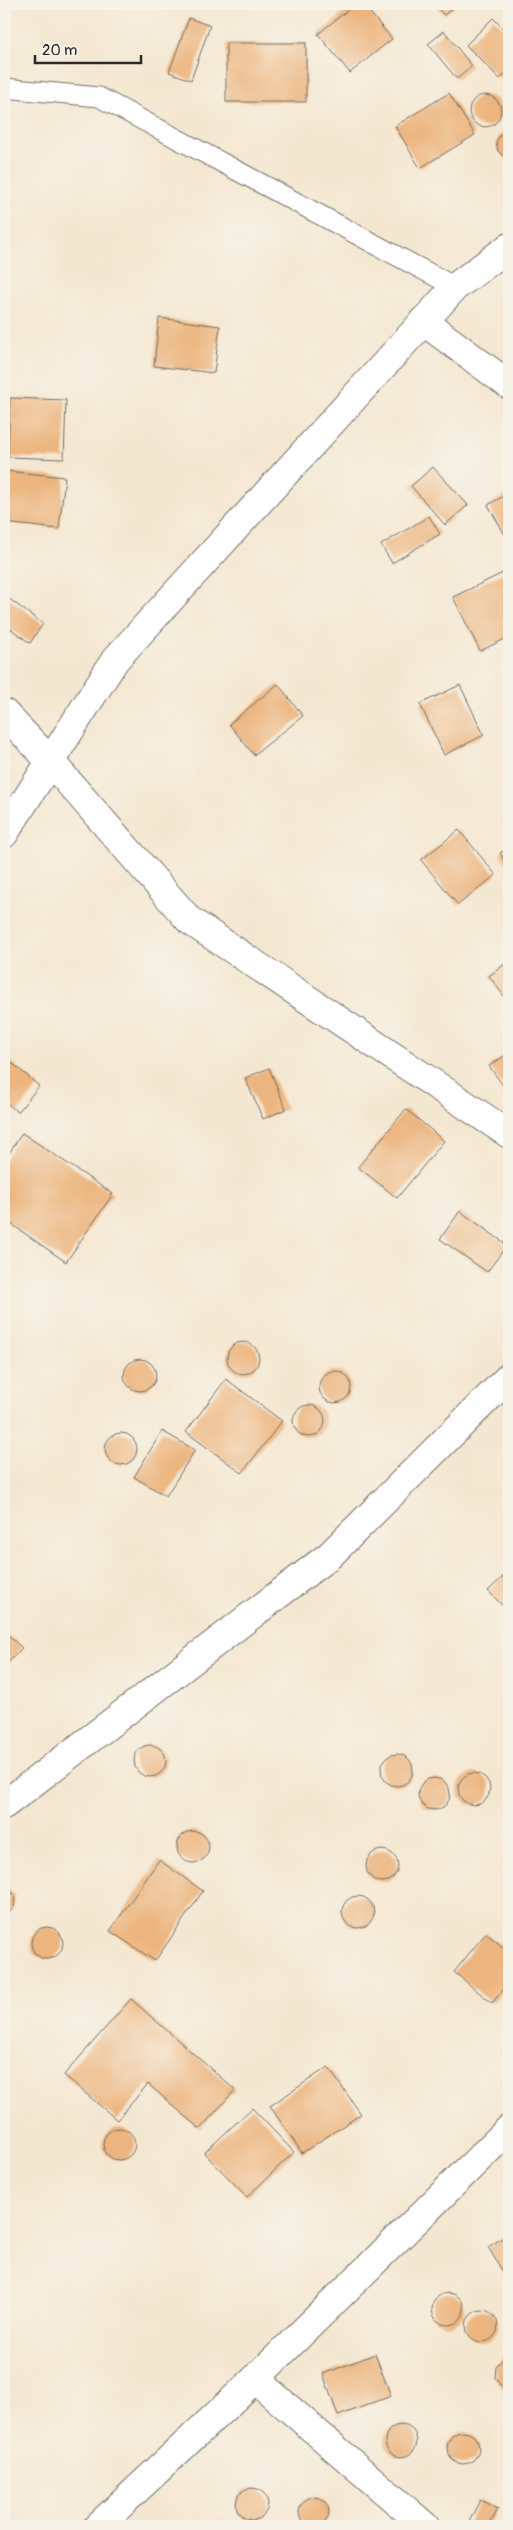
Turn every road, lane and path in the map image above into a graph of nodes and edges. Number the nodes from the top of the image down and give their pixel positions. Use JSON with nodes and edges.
{"nodes":[{"id":1,"x":4,"y":88,"type":"edge"},
{"id":2,"x":509,"y":247,"type":"edge"},
{"id":3,"x":455,"y":287,"type":"junction"},
{"id":4,"x":423,"y":321,"type":"junction"},
{"id":5,"x":509,"y":385,"type":"edge"},
{"id":6,"x":4,"y":713,"type":"edge"},
{"id":7,"x":50,"y":761,"type":"junction"},
{"id":8,"x":4,"y":834,"type":"edge"},
{"id":9,"x":509,"y":1134,"type":"edge"},
{"id":10,"x":509,"y":1377,"type":"edge"},
{"id":11,"x":4,"y":1806,"type":"edge"},
{"id":12,"x":509,"y":2129,"type":"edge"},
{"id":13,"x":255,"y":2379,"type":"junction"},
{"id":14,"x":98,"y":2526,"type":"edge"},
{"id":15,"x":425,"y":2526,"type":"edge"}],
"edges":[{"from":1,"to":3,"type":"lane"},
{"from":2,"to":3,"type":"street"},
{"from":3,"to":4,"type":"street"},
{"from":4,"to":5,"type":"street"},
{"from":4,"to":7,"type":"street"},
{"from":6,"to":7,"type":"street"},
{"from":7,"to":8,"type":"street"},
{"from":7,"to":9,"type":"street"},
{"from":10,"to":11,"type":"street"},
{"from":12,"to":13,"type":"street"},
{"from":13,"to":14,"type":"street"},
{"from":13,"to":15,"type":"street"}]}
